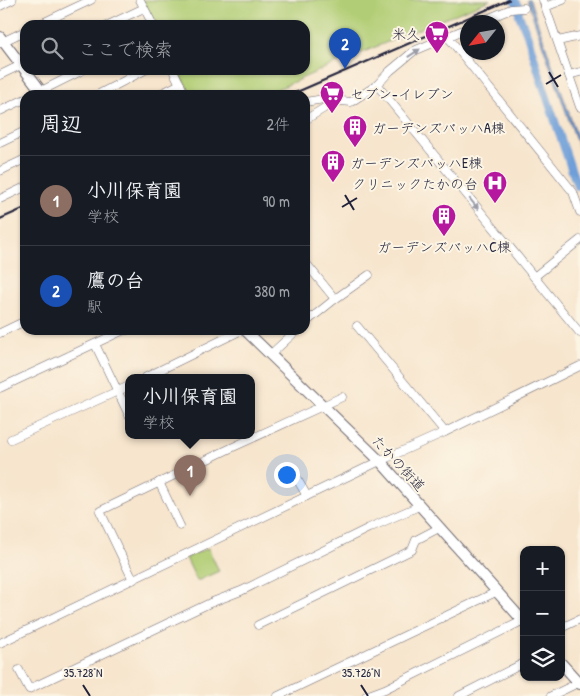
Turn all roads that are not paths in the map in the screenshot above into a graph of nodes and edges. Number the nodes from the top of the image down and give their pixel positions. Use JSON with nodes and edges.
{"nodes":[{"id":1,"x":12,"y":0,"type":"edge"},
{"id":2,"x":91,"y":0,"type":"edge"},
{"id":3,"x":140,"y":0,"type":"edge"},
{"id":4,"x":563,"y":0,"type":"edge"},
{"id":5,"x":543,"y":3,"type":"edge"},
{"id":6,"x":0,"y":6,"type":"edge"},
{"id":7,"x":144,"y":8,"type":"junction"},
{"id":8,"x":523,"y":9,"type":"dead end"},
{"id":9,"x":497,"y":15,"type":"edge"},
{"id":10,"x":49,"y":20,"type":"edge"},
{"id":11,"x":119,"y":20,"type":"edge"},
{"id":12,"x":150,"y":20,"type":"edge"},
{"id":13,"x":460,"y":31,"type":"edge"},
{"id":14,"x":20,"y":33,"type":"edge"},
{"id":15,"x":448,"y":36,"type":"junction"},
{"id":16,"x":580,"y":36,"type":"edge"},
{"id":17,"x":1,"y":41,"type":"edge"},
{"id":18,"x":558,"y":41,"type":"junction"},
{"id":19,"x":20,"y":61,"type":"edge"},
{"id":20,"x":20,"y":65,"type":"edge"},
{"id":21,"x":580,"y":72,"type":"edge"},
{"id":22,"x":0,"y":75,"type":"edge"},
{"id":23,"x":29,"y":75,"type":"edge"},
{"id":24,"x":72,"y":75,"type":"edge"},
{"id":25,"x":135,"y":75,"type":"edge"},
{"id":26,"x":176,"y":75,"type":"edge"},
{"id":27,"x":569,"y":75,"type":"junction"},
{"id":28,"x":180,"y":84,"type":"junction"},
{"id":29,"x":377,"y":84,"type":"junction"},
{"id":30,"x":38,"y":90,"type":"edge"},
{"id":31,"x":43,"y":90,"type":"edge"},
{"id":32,"x":107,"y":90,"type":"edge"},
{"id":33,"x":168,"y":90,"type":"edge"},
{"id":34,"x":183,"y":90,"type":"edge"},
{"id":35,"x":331,"y":100,"type":"junction"},
{"id":36,"x":20,"y":101,"type":"edge"},
{"id":37,"x":310,"y":101,"type":"edge"},
{"id":38,"x":580,"y":107,"type":"edge"},
{"id":39,"x":0,"y":111,"type":"edge"},
{"id":40,"x":310,"y":117,"type":"edge"},
{"id":41,"x":20,"y":133,"type":"edge"},
{"id":42,"x":0,"y":143,"type":"edge"},
{"id":43,"x":20,"y":161,"type":"edge"},
{"id":44,"x":0,"y":171,"type":"edge"},
{"id":45,"x":20,"y":189,"type":"edge"},
{"id":46,"x":0,"y":199,"type":"edge"},
{"id":47,"x":580,"y":212,"type":"edge"},
{"id":48,"x":580,"y":240,"type":"edge"},
{"id":49,"x":310,"y":268,"type":"edge"},
{"id":50,"x":370,"y":276,"type":"dead end"},
{"id":51,"x":534,"y":277,"type":"junction"},
{"id":52,"x":335,"y":299,"type":"junction"},
{"id":53,"x":310,"y":319,"type":"edge"},
{"id":54,"x":20,"y":323,"type":"edge"},
{"id":55,"x":357,"y":326,"type":"dead end"},
{"id":56,"x":0,"y":333,"type":"edge"},
{"id":57,"x":580,"y":333,"type":"edge"},
{"id":58,"x":114,"y":335,"type":"edge"},
{"id":59,"x":234,"y":335,"type":"edge"},
{"id":60,"x":249,"y":335,"type":"edge"},
{"id":61,"x":292,"y":335,"type":"edge"},
{"id":62,"x":95,"y":344,"type":"junction"},
{"id":63,"x":270,"y":355,"type":"junction"},
{"id":64,"x":580,"y":366,"type":"edge"},
{"id":65,"x":152,"y":374,"type":"edge"},
{"id":66,"x":0,"y":388,"type":"edge"},
{"id":67,"x":125,"y":388,"type":"edge"},
{"id":68,"x":117,"y":391,"type":"junction"},
{"id":69,"x":342,"y":397,"type":"dead end"},
{"id":70,"x":322,"y":406,"type":"junction"},
{"id":71,"x":125,"y":407,"type":"edge"},
{"id":72,"x":445,"y":432,"type":"junction"},
{"id":73,"x":255,"y":437,"type":"edge"},
{"id":74,"x":11,"y":439,"type":"dead end"},
{"id":75,"x":251,"y":439,"type":"edge"},
{"id":76,"x":380,"y":461,"type":"junction"},
{"id":77,"x":293,"y":472,"type":"dead end"},
{"id":78,"x":159,"y":482,"type":"junction"},
{"id":79,"x":306,"y":496,"type":"junction"},
{"id":80,"x":419,"y":506,"type":"junction"},
{"id":81,"x":180,"y":526,"type":"dead end"},
{"id":82,"x":439,"y":528,"type":"junction"},
{"id":83,"x":133,"y":580,"type":"junction"},
{"id":84,"x":496,"y":592,"type":"junction"},
{"id":85,"x":520,"y":618,"type":"edge"},
{"id":86,"x":580,"y":619,"type":"edge"},
{"id":87,"x":520,"y":622,"type":"edge"},
{"id":88,"x":258,"y":625,"type":"dead end"},
{"id":89,"x":565,"y":626,"type":"edge"},
{"id":90,"x":0,"y":643,"type":"edge"},
{"id":91,"x":520,"y":665,"type":"edge"},
{"id":92,"x":565,"y":667,"type":"edge"},
{"id":93,"x":19,"y":670,"type":"dead end"},
{"id":94,"x":580,"y":683,"type":"edge"},
{"id":95,"x":278,"y":696,"type":"edge"},
{"id":96,"x":366,"y":696,"type":"edge"},
{"id":97,"x":459,"y":696,"type":"edge"},
{"id":98,"x":551,"y":696,"type":"edge"}],
"edges":[{"from":1,"to":6,"type":"street"},
{"from":2,"to":10,"type":"street"},
{"from":3,"to":7,"type":"street"},
{"from":4,"to":5,"type":"street"},
{"from":5,"to":18,"type":"street"},
{"from":7,"to":11,"type":"street"},
{"from":7,"to":12,"type":"street"},
{"from":8,"to":9,"type":"street"},
{"from":13,"to":15,"type":"street"},
{"from":14,"to":17,"type":"street"},
{"from":29,"to":15,"type":"street","one_way":true},
{"from":15,"to":47,"type":"street"},
{"from":16,"to":18,"type":"street"},
{"from":17,"to":19,"type":"street"},
{"from":18,"to":27,"type":"street"},
{"from":20,"to":22,"type":"street"},
{"from":21,"to":27,"type":"street"},
{"from":23,"to":30,"type":"street"},
{"from":24,"to":31,"type":"street"},
{"from":25,"to":32,"type":"street"},
{"from":26,"to":28,"type":"street"},
{"from":27,"to":38,"type":"street"},
{"from":28,"to":33,"type":"street"},
{"from":28,"to":34,"type":"street"},
{"from":29,"to":35,"type":"street"},
{"from":29,"to":51,"type":"street","one_way":true},
{"from":35,"to":37,"type":"street"},
{"from":35,"to":40,"type":"street"},
{"from":36,"to":39,"type":"street"},
{"from":41,"to":42,"type":"street"},
{"from":43,"to":44,"type":"street"},
{"from":45,"to":46,"type":"street"},
{"from":48,"to":51,"type":"street"},
{"from":49,"to":52,"type":"street"},
{"from":50,"to":52,"type":"street"},
{"from":51,"to":57,"type":"street"},
{"from":52,"to":53,"type":"street"},
{"from":54,"to":56,"type":"street"},
{"from":55,"to":72,"type":"street"},
{"from":58,"to":62,"type":"street"},
{"from":59,"to":65,"type":"street"},
{"from":60,"to":63,"type":"street","name":"たかの街道"},
{"from":61,"to":63,"type":"street"},
{"from":62,"to":66,"type":"street"},
{"from":62,"to":68,"type":"street"},
{"from":63,"to":70,"type":"street","name":"たかの街道"},
{"from":64,"to":72,"type":"street"},
{"from":67,"to":68,"type":"street"},
{"from":68,"to":71,"type":"street"},
{"from":68,"to":74,"type":"street"},
{"from":69,"to":70,"type":"street"},
{"from":70,"to":73,"type":"street"},
{"from":70,"to":76,"type":"street","name":"たかの街道"},
{"from":72,"to":76,"type":"street"},
{"from":75,"to":78,"type":"street"},
{"from":76,"to":79,"type":"street"},
{"from":76,"to":80,"type":"street","name":"たかの街道"},
{"from":77,"to":79,"type":"street"},
{"from":78,"to":81,"type":"street"},
{"from":78,"to":83,"type":"street"},
{"from":79,"to":83,"type":"street"},
{"from":80,"to":82,"type":"street","name":"たかの街道"},
{"from":80,"to":93,"type":"street"},
{"from":82,"to":84,"type":"street","name":"たかの街道"},
{"from":82,"to":88,"type":"street"},
{"from":83,"to":90,"type":"street"},
{"from":84,"to":85,"type":"street","name":"たかの街道"},
{"from":84,"to":95,"type":"street"},
{"from":86,"to":89,"type":"street"},
{"from":87,"to":96,"type":"street"},
{"from":91,"to":97,"type":"street"},
{"from":92,"to":94,"type":"street"},
{"from":94,"to":98,"type":"street"}]}
